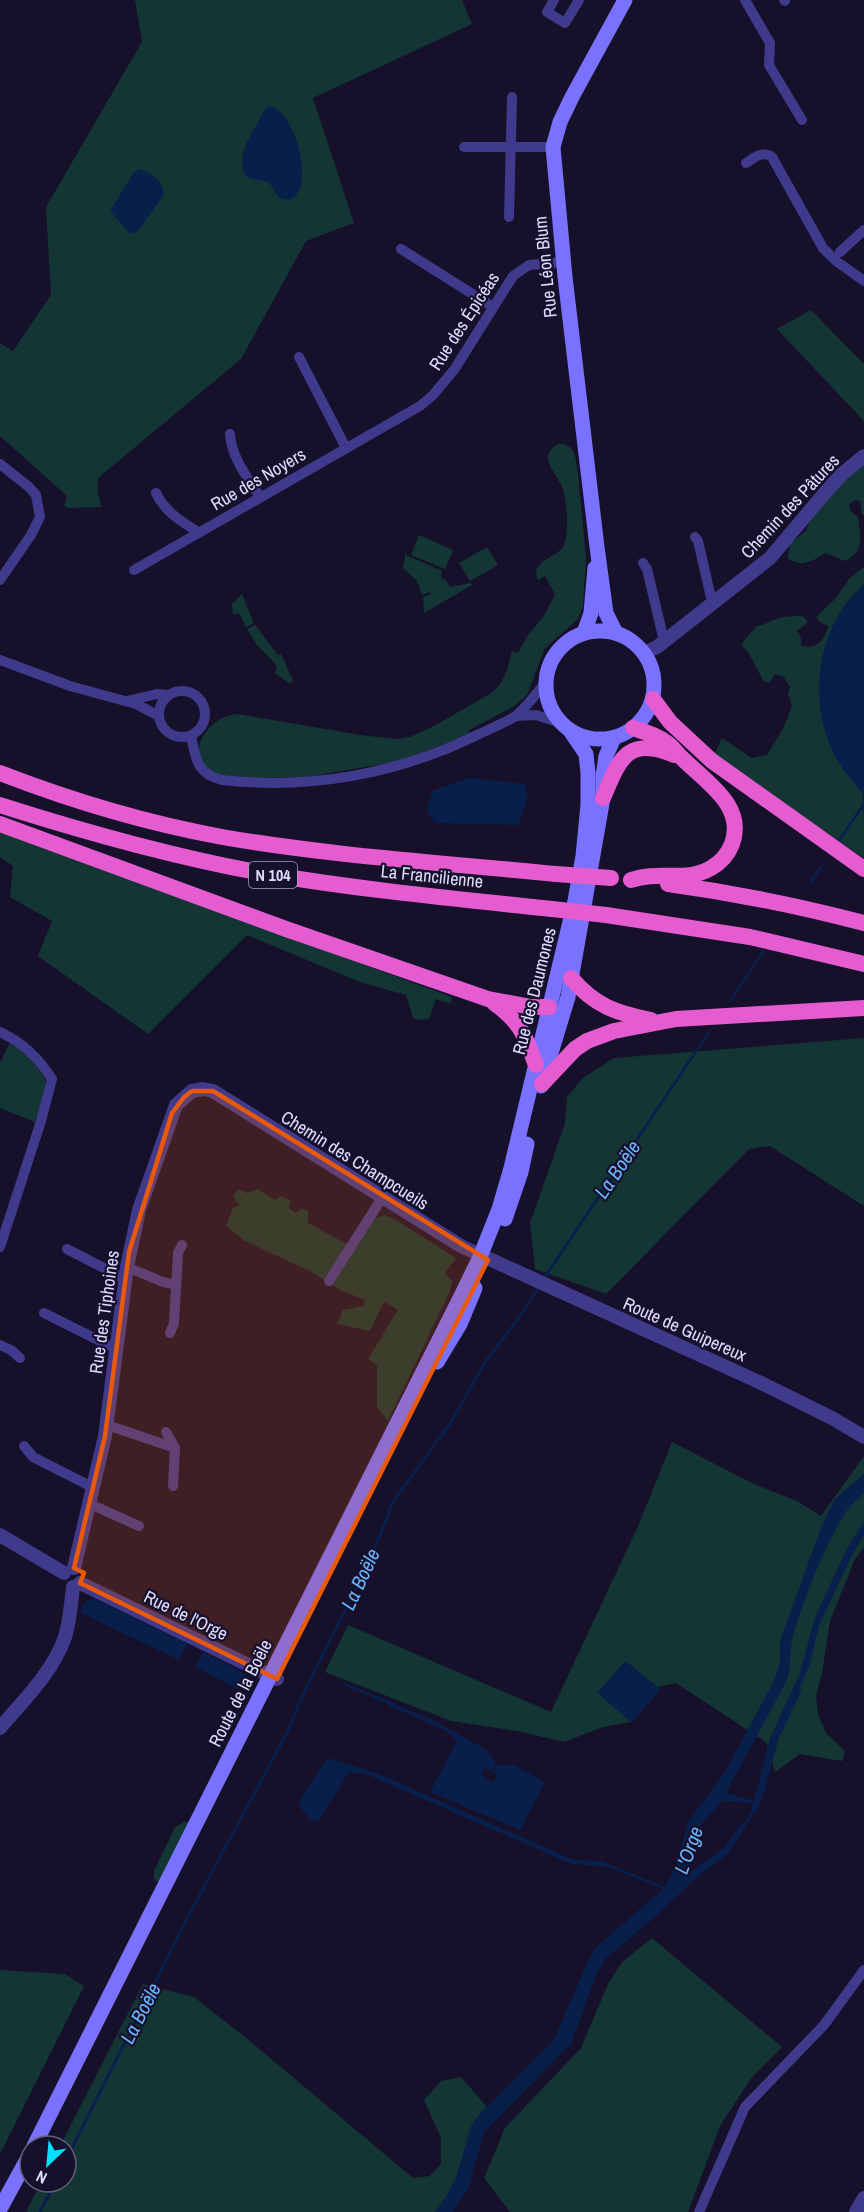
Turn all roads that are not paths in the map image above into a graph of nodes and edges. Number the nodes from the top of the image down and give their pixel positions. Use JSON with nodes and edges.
{"nodes":[{"id":1,"x":554,"y":0,"type":"edge"},
{"id":2,"x":579,"y":0,"type":"edge"},
{"id":3,"x":625,"y":0,"type":"edge"},
{"id":4,"x":745,"y":0,"type":"edge"},
{"id":5,"x":512,"y":97,"type":"dead end"},
{"id":6,"x":802,"y":120,"type":"dead end"},
{"id":7,"x":464,"y":147,"type":"dead end"},
{"id":8,"x":510,"y":147,"type":"junction"},
{"id":9,"x":553,"y":147,"type":"junction"},
{"id":10,"x":746,"y":163,"type":"dead end"},
{"id":11,"x":509,"y":218,"type":"dead end"},
{"id":12,"x":864,"y":230,"type":"edge"},
{"id":13,"x":401,"y":249,"type":"dead end"},
{"id":14,"x":840,"y":252,"type":"dead end"},
{"id":15,"x":564,"y":262,"type":"junction"},
{"id":16,"x":864,"y":281,"type":"edge"},
{"id":17,"x":493,"y":307,"type":"junction"},
{"id":18,"x":299,"y":357,"type":"dead end"},
{"id":19,"x":400,"y":417,"type":"joint"},
{"id":20,"x":230,"y":434,"type":"dead end"},
{"id":21,"x":346,"y":448,"type":"junction"},
{"id":22,"x":864,"y":456,"type":"edge"},
{"id":23,"x":0,"y":464,"type":"edge"},
{"id":24,"x":156,"y":493,"type":"dead end"},
{"id":25,"x":260,"y":497,"type":"junction"},
{"id":26,"x":198,"y":532,"type":"junction"},
{"id":27,"x":695,"y":537,"type":"dead end"},
{"id":28,"x":597,"y":547,"type":"junction"},
{"id":29,"x":643,"y":563,"type":"dead end"},
{"id":30,"x":134,"y":570,"type":"dead end"},
{"id":31,"x":0,"y":580,"type":"edge"},
{"id":32,"x":712,"y":602,"type":"junction"},
{"id":33,"x":584,"y":633,"type":"junction"},
{"id":34,"x":616,"y":633,"type":"junction"},
{"id":35,"x":654,"y":651,"type":"junction"},
{"id":36,"x":0,"y":660,"type":"edge"},
{"id":37,"x":545,"y":683,"type":"junction"},
{"id":38,"x":168,"y":695,"type":"junction"},
{"id":39,"x":653,"y":699,"type":"junction"},
{"id":40,"x":127,"y":701,"type":"junction"},
{"id":41,"x":159,"y":716,"type":"junction"},
{"id":42,"x":516,"y":716,"type":"junction"},
{"id":43,"x":566,"y":727,"type":"junction"},
{"id":44,"x":633,"y":728,"type":"junction"},
{"id":45,"x":191,"y":736,"type":"junction"},
{"id":46,"x":614,"y":738,"type":"junction"},
{"id":47,"x":683,"y":759,"type":"junction"},
{"id":48,"x":0,"y":772,"type":"edge"},
{"id":49,"x":603,"y":798,"type":"junction"},
{"id":50,"x":0,"y":805,"type":"edge"},
{"id":51,"x":0,"y":824,"type":"edge"},
{"id":52,"x":864,"y":869,"type":"edge"},
{"id":53,"x":631,"y":880,"type":"junction"},
{"id":54,"x":864,"y":923,"type":"edge"},
{"id":55,"x":561,"y":962,"type":"junction"},
{"id":56,"x":864,"y":964,"type":"edge"},
{"id":57,"x":571,"y":978,"type":"junction"},
{"id":58,"x":568,"y":997,"type":"junction"},
{"id":59,"x":488,"y":999,"type":"junction"},
{"id":60,"x":549,"y":1007,"type":"junction"},
{"id":61,"x":864,"y":1008,"type":"edge"},
{"id":62,"x":658,"y":1021,"type":"junction"},
{"id":63,"x":0,"y":1032,"type":"edge"},
{"id":64,"x":536,"y":1065,"type":"junction"},
{"id":65,"x":542,"y":1084,"type":"junction"},
{"id":66,"x":213,"y":1090,"type":"joint"},
{"id":67,"x":382,"y":1198,"type":"junction"},
{"id":68,"x":182,"y":1245,"type":"dead end"},
{"id":69,"x":0,"y":1247,"type":"edge"},
{"id":70,"x":67,"y":1250,"type":"dead end"},
{"id":71,"x":484,"y":1258,"type":"junction"},
{"id":72,"x":126,"y":1273,"type":"junction"},
{"id":73,"x":329,"y":1281,"type":"dead end"},
{"id":74,"x":176,"y":1285,"type":"junction"},
{"id":75,"x":44,"y":1313,"type":"dead end"},
{"id":76,"x":170,"y":1333,"type":"dead end"},
{"id":77,"x":0,"y":1345,"type":"edge"},
{"id":78,"x":117,"y":1349,"type":"junction"},
{"id":79,"x":20,"y":1358,"type":"dead end"},
{"id":80,"x":107,"y":1425,"type":"junction"},
{"id":81,"x":166,"y":1432,"type":"dead end"},
{"id":82,"x":864,"y":1437,"type":"edge"},
{"id":83,"x":24,"y":1446,"type":"dead end"},
{"id":84,"x":175,"y":1448,"type":"junction"},
{"id":85,"x":173,"y":1486,"type":"dead end"},
{"id":86,"x":94,"y":1488,"type":"junction"},
{"id":87,"x":90,"y":1504,"type":"junction"},
{"id":88,"x":139,"y":1526,"type":"dead end"},
{"id":89,"x":0,"y":1535,"type":"edge"},
{"id":90,"x":69,"y":1570,"type":"junction"},
{"id":91,"x":77,"y":1585,"type":"junction"},
{"id":92,"x":274,"y":1677,"type":"junction"},
{"id":93,"x":0,"y":1728,"type":"edge"},
{"id":94,"x":864,"y":1970,"type":"edge"},
{"id":95,"x":40,"y":2134,"type":"edge"},
{"id":96,"x":49,"y":2134,"type":"edge"},
{"id":97,"x":18,"y":2176,"type":"edge"},
{"id":98,"x":19,"y":2194,"type":"edge"},
{"id":99,"x":864,"y":2198,"type":"edge"},
{"id":100,"x":0,"y":2209,"type":"edge"},
{"id":101,"x":10,"y":2212,"type":"edge"},
{"id":102,"x":699,"y":2212,"type":"edge"},
{"id":103,"x":856,"y":2212,"type":"edge"}],
"edges":[{"from":1,"to":2,"type":"street"},
{"from":3,"to":9,"type":"main road","name":"Rue Léon Blum"},
{"from":4,"to":6,"type":"street"},
{"from":5,"to":8,"type":"street"},
{"from":7,"to":8,"type":"street"},
{"from":8,"to":9,"type":"street"},
{"from":8,"to":11,"type":"street"},
{"from":9,"to":15,"type":"main road","name":"Rue Léon Blum"},
{"from":10,"to":16,"type":"street"},
{"from":12,"to":14,"type":"street"},
{"from":13,"to":17,"type":"street"},
{"from":15,"to":17,"type":"street","name":"Rue des Épicéas"},
{"from":15,"to":28,"type":"main road","name":"Rue Léon Blum"},
{"from":17,"to":19,"type":"street","name":"Rue des Épicéas"},
{"from":18,"to":21,"type":"street"},
{"from":19,"to":21,"type":"street","name":"Rue des Noyers"},
{"from":20,"to":25,"type":"street"},
{"from":21,"to":25,"type":"street","name":"Rue des Noyers"},
{"from":22,"to":32,"type":"street","name":"Chemin des Pâtures"},
{"from":23,"to":31,"type":"street"},
{"from":24,"to":26,"type":"street"},
{"from":25,"to":26,"type":"street","name":"Rue des Noyers"},
{"from":26,"to":30,"type":"street","name":"Rue des Noyers"},
{"from":27,"to":32,"type":"street"},
{"from":28,"to":33,"type":"main road","name":"Rue Léon Blum"},
{"from":28,"to":34,"type":"main road","name":"Rue Léon Blum"},
{"from":29,"to":35,"type":"street"},
{"from":32,"to":35,"type":"street","name":"Chemin des Pâtures"},
{"from":33,"to":34,"type":"main road"},
{"from":33,"to":37,"type":"main road"},
{"from":34,"to":35,"type":"main road"},
{"from":35,"to":39,"type":"main road"},
{"from":36,"to":40,"type":"street"},
{"from":37,"to":42,"type":"street"},
{"from":37,"to":43,"type":"main road"},
{"from":38,"to":40,"type":"street"},
{"from":38,"to":41,"type":"street"},
{"from":38,"to":45,"type":"street"},
{"from":39,"to":44,"type":"main road"},
{"from":39,"to":52,"type":"highway"},
{"from":40,"to":41,"type":"street"},
{"from":41,"to":45,"type":"street"},
{"from":42,"to":43,"type":"street"},
{"from":42,"to":45,"type":"street"},
{"from":43,"to":46,"type":"main road"},
{"from":43,"to":55,"type":"main road","name":"Rue des Daumones"},
{"from":44,"to":46,"type":"main road"},
{"from":44,"to":47,"type":"highway"},
{"from":46,"to":49,"type":"main road","name":"Rue des Daumones"},
{"from":47,"to":49,"type":"highway"},
{"from":47,"to":53,"type":"highway"},
{"from":48,"to":53,"type":"highway","name":"La Francilienne","number":"N 104","bridge":true},
{"from":49,"to":57,"type":"main road","name":"Rue des Daumones"},
{"from":50,"to":56,"type":"highway","name":"La Francilienne","number":"N 104","bridge":true},
{"from":51,"to":59,"type":"highway"},
{"from":53,"to":54,"type":"highway","name":"La Francilienne","number":"N 104"},
{"from":55,"to":57,"type":"main road"},
{"from":55,"to":60,"type":"main road","name":"Rue des Daumones"},
{"from":57,"to":58,"type":"main road","name":"Rue des Daumones"},
{"from":57,"to":62,"type":"highway"},
{"from":58,"to":60,"type":"main road"},
{"from":58,"to":65,"type":"main road","name":"Rue des Daumones"},
{"from":59,"to":60,"type":"highway"},
{"from":59,"to":64,"type":"highway"},
{"from":60,"to":64,"type":"main road","name":"Rue des Daumones"},
{"from":61,"to":62,"type":"highway"},
{"from":62,"to":65,"type":"highway"},
{"from":63,"to":69,"type":"street"},
{"from":64,"to":71,"type":"main road","name":"Rue des Daumones"},
{"from":65,"to":71,"type":"main road","name":"Rue des Daumones"},
{"from":66,"to":67,"type":"street","name":"Chemin des Champcueils"},
{"from":66,"to":72,"type":"street","name":"Rue des Tiphoines"},
{"from":67,"to":71,"type":"street","name":"Chemin des Champcueils"},
{"from":67,"to":73,"type":"street"},
{"from":68,"to":74,"type":"street"},
{"from":70,"to":72,"type":"street"},
{"from":71,"to":82,"type":"street","name":"Route de Guipereux"},
{"from":71,"to":92,"type":"main road","name":"Route de la Boële"},
{"from":72,"to":74,"type":"street"},
{"from":72,"to":78,"type":"street","name":"Rue des Tiphoines"},
{"from":74,"to":76,"type":"street"},
{"from":75,"to":78,"type":"street"},
{"from":77,"to":79,"type":"street"},
{"from":78,"to":80,"type":"street","name":"Rue des Tiphoines"},
{"from":80,"to":84,"type":"street"},
{"from":80,"to":86,"type":"street","name":"Rue des Tiphoines"},
{"from":81,"to":84,"type":"street"},
{"from":83,"to":86,"type":"street"},
{"from":84,"to":85,"type":"street"},
{"from":86,"to":87,"type":"street","name":"Rue des Tiphoines"},
{"from":87,"to":88,"type":"street"},
{"from":87,"to":90,"type":"street","name":"Rue des Tiphoines"},
{"from":89,"to":90,"type":"street"},
{"from":90,"to":91,"type":"street"},
{"from":91,"to":92,"type":"street","name":"Rue de l'Orge"},
{"from":91,"to":93,"type":"street"},
{"from":92,"to":95,"type":"main road","name":"Route de la Boële"},
{"from":92,"to":96,"type":"main road","name":"Route de la Boële"},
{"from":94,"to":102,"type":"street"},
{"from":97,"to":100,"type":"main road"},
{"from":98,"to":101,"type":"main road"},
{"from":99,"to":103,"type":"street"}]}
